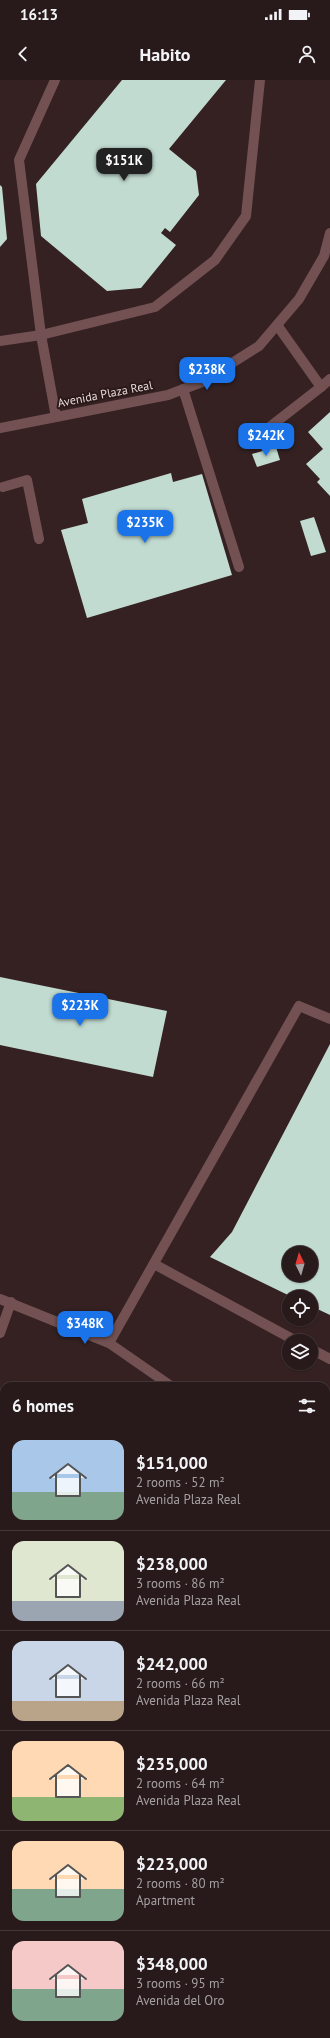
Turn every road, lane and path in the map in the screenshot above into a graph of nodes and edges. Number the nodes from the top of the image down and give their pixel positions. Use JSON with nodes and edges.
{"nodes":[{"id":1,"x":55,"y":80,"type":"edge"},
{"id":2,"x":260,"y":80,"type":"edge"},
{"id":3,"x":330,"y":233,"type":"edge"},
{"id":4,"x":277,"y":325,"type":"junction"},
{"id":5,"x":40,"y":335,"type":"junction"},
{"id":6,"x":0,"y":341,"type":"edge"},
{"id":7,"x":330,"y":379,"type":"edge"},
{"id":8,"x":321,"y":387,"type":"junction"},
{"id":9,"x":183,"y":389,"type":"junction"},
{"id":10,"x":56,"y":417,"type":"junction"},
{"id":11,"x":0,"y":428,"type":"edge"},
{"id":12,"x":262,"y":433,"type":"dead end"},
{"id":13,"x":1,"y":485,"type":"edge"},
{"id":14,"x":39,"y":539,"type":"dead end"},
{"id":15,"x":240,"y":567,"type":"dead end"},
{"id":16,"x":330,"y":1019,"type":"edge"},
{"id":17,"x":154,"y":1264,"type":"junction"},
{"id":18,"x":0,"y":1300,"type":"edge"},
{"id":19,"x":11,"y":1302,"type":"junction"},
{"id":20,"x":0,"y":1333,"type":"edge"},
{"id":21,"x":283,"y":1334,"type":"edge"},
{"id":22,"x":109,"y":1343,"type":"junction"},
{"id":23,"x":318,"y":1353,"type":"edge"},
{"id":24,"x":330,"y":1359,"type":"edge"},
{"id":25,"x":165,"y":1382,"type":"edge"}],
"edges":[{"from":1,"to":5,"type":"street"},
{"from":2,"to":5,"type":"street"},
{"from":3,"to":4,"type":"street","name":"Avenida Plaza Real"},
{"from":4,"to":8,"type":"street"},
{"from":4,"to":9,"type":"street","name":"Avenida Plaza Real"},
{"from":5,"to":6,"type":"street"},
{"from":5,"to":10,"type":"street"},
{"from":7,"to":8,"type":"street"},
{"from":8,"to":12,"type":"street"},
{"from":9,"to":10,"type":"street","name":"Avenida Plaza Real"},
{"from":9,"to":15,"type":"street"},
{"from":10,"to":11,"type":"street","name":"Avenida Plaza Real"},
{"from":13,"to":14,"type":"street"},
{"from":16,"to":17,"type":"street"},
{"from":17,"to":21,"type":"street"},
{"from":17,"to":22,"type":"street"},
{"from":18,"to":19,"type":"street"},
{"from":19,"to":20,"type":"street"},
{"from":19,"to":22,"type":"street"},
{"from":22,"to":25,"type":"street"},
{"from":23,"to":24,"type":"street"}]}
